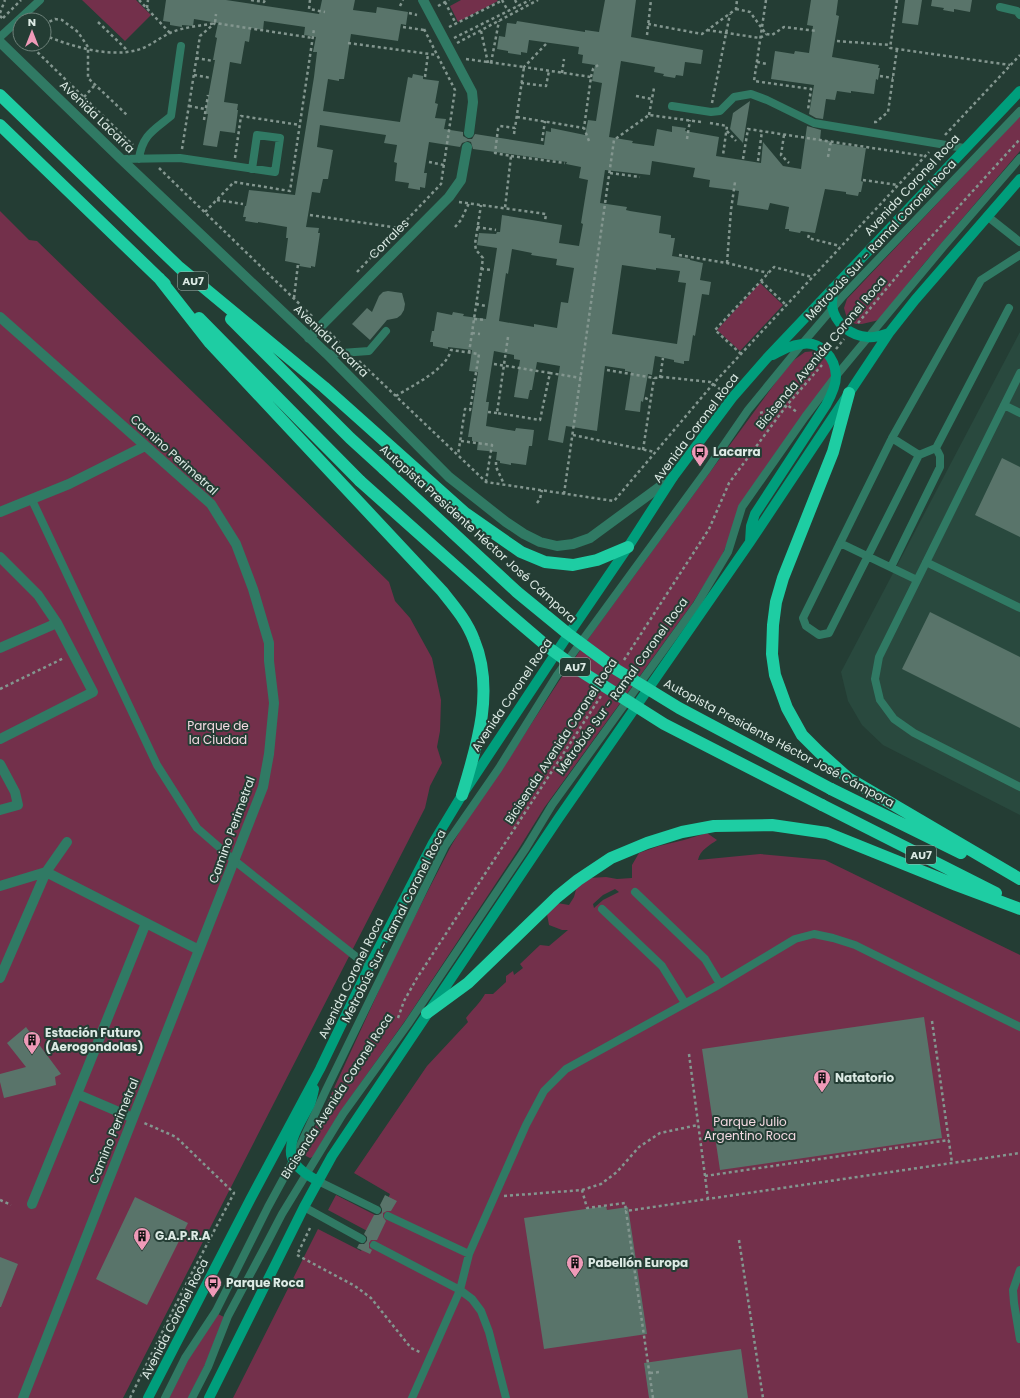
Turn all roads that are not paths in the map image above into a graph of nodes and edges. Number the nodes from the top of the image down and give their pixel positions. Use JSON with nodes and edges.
{"nodes":[{"id":1,"x":40,"y":0,"type":"edge"},
{"id":2,"x":423,"y":0,"type":"edge"},
{"id":3,"x":1000,"y":7,"type":"dead end"},
{"id":4,"x":1020,"y":15,"type":"edge"},
{"id":5,"x":0,"y":37,"type":"edge"},
{"id":6,"x":0,"y":42,"type":"edge"},
{"id":7,"x":181,"y":46,"type":"dead end"},
{"id":8,"x":1020,"y":91,"type":"edge"},
{"id":9,"x":0,"y":95,"type":"edge"},
{"id":10,"x":672,"y":106,"type":"dead end"},
{"id":11,"x":1020,"y":111,"type":"edge"},
{"id":12,"x":0,"y":125,"type":"edge"},
{"id":13,"x":469,"y":133,"type":"dead end"},
{"id":14,"x":468,"y":147,"type":"dead end"},
{"id":15,"x":964,"y":148,"type":"junction"},
{"id":16,"x":139,"y":155,"type":"junction"},
{"id":17,"x":1020,"y":158,"type":"edge"},
{"id":18,"x":121,"y":159,"type":"junction"},
{"id":19,"x":252,"y":169,"type":"junction"},
{"id":20,"x":1020,"y":179,"type":"edge"},
{"id":21,"x":987,"y":216,"type":"junction"},
{"id":22,"x":1020,"y":242,"type":"edge"},
{"id":23,"x":1020,"y":254,"type":"edge"},
{"id":24,"x":179,"y":267,"type":"junction"},
{"id":25,"x":159,"y":278,"type":"junction"},
{"id":26,"x":833,"y":288,"type":"junction"},
{"id":27,"x":832,"y":307,"type":"junction"},
{"id":28,"x":1009,"y":308,"type":"dead end"},
{"id":29,"x":0,"y":318,"type":"edge"},
{"id":30,"x":386,"y":331,"type":"dead end"},
{"id":31,"x":890,"y":333,"type":"junction"},
{"id":32,"x":309,"y":338,"type":"junction"},
{"id":33,"x":869,"y":338,"type":"junction"},
{"id":34,"x":802,"y":344,"type":"junction"},
{"id":35,"x":327,"y":354,"type":"junction"},
{"id":36,"x":766,"y":358,"type":"junction"},
{"id":37,"x":1020,"y":373,"type":"edge"},
{"id":38,"x":836,"y":376,"type":"junction"},
{"id":39,"x":849,"y":393,"type":"junction"},
{"id":40,"x":1004,"y":405,"type":"junction"},
{"id":41,"x":1020,"y":413,"type":"edge"},
{"id":42,"x":892,"y":438,"type":"junction"},
{"id":43,"x":145,"y":446,"type":"junction"},
{"id":44,"x":936,"y":448,"type":"junction"},
{"id":45,"x":919,"y":455,"type":"junction"},
{"id":46,"x":673,"y":477,"type":"junction"},
{"id":47,"x":32,"y":500,"type":"junction"},
{"id":48,"x":0,"y":512,"type":"edge"},
{"id":49,"x":750,"y":542,"type":"junction"},
{"id":50,"x":840,"y":543,"type":"junction"},
{"id":51,"x":628,"y":547,"type":"junction"},
{"id":52,"x":868,"y":556,"type":"junction"},
{"id":53,"x":0,"y":557,"type":"edge"},
{"id":54,"x":926,"y":562,"type":"junction"},
{"id":55,"x":890,"y":567,"type":"junction"},
{"id":56,"x":917,"y":580,"type":"junction"},
{"id":57,"x":1020,"y":608,"type":"edge"},
{"id":58,"x":57,"y":623,"type":"junction"},
{"id":59,"x":0,"y":648,"type":"edge"},
{"id":60,"x":0,"y":739,"type":"edge"},
{"id":61,"x":0,"y":764,"type":"edge"},
{"id":62,"x":1020,"y":788,"type":"edge"},
{"id":63,"x":462,"y":795,"type":"junction"},
{"id":64,"x":0,"y":810,"type":"edge"},
{"id":65,"x":67,"y":842,"type":"dead end"},
{"id":66,"x":235,"y":861,"type":"junction"},
{"id":67,"x":46,"y":872,"type":"junction"},
{"id":68,"x":1020,"y":880,"type":"edge"},
{"id":69,"x":0,"y":886,"type":"edge"},
{"id":70,"x":635,"y":892,"type":"dead end"},
{"id":71,"x":1020,"y":905,"type":"edge"},
{"id":72,"x":602,"y":909,"type":"dead end"},
{"id":73,"x":1020,"y":909,"type":"edge"},
{"id":74,"x":146,"y":923,"type":"junction"},
{"id":75,"x":200,"y":950,"type":"junction"},
{"id":76,"x":4,"y":962,"type":"edge"},
{"id":77,"x":369,"y":968,"type":"junction"},
{"id":78,"x":0,"y":978,"type":"edge"},
{"id":79,"x":720,"y":984,"type":"junction"},
{"id":80,"x":685,"y":1003,"type":"junction"},
{"id":81,"x":427,"y":1013,"type":"junction"},
{"id":82,"x":1020,"y":1027,"type":"edge"},
{"id":83,"x":320,"y":1069,"type":"junction"},
{"id":84,"x":77,"y":1094,"type":"junction"},
{"id":85,"x":133,"y":1118,"type":"junction"},
{"id":86,"x":293,"y":1161,"type":"junction"},
{"id":87,"x":306,"y":1175,"type":"junction"},
{"id":88,"x":318,"y":1181,"type":"junction"},
{"id":89,"x":32,"y":1204,"type":"dead end"},
{"id":90,"x":304,"y":1207,"type":"junction"},
{"id":91,"x":377,"y":1210,"type":"dead end"},
{"id":92,"x":388,"y":1216,"type":"dead end"},
{"id":93,"x":362,"y":1239,"type":"dead end"},
{"id":94,"x":374,"y":1245,"type":"dead end"},
{"id":95,"x":469,"y":1254,"type":"junction"},
{"id":96,"x":1020,"y":1270,"type":"edge"},
{"id":97,"x":460,"y":1290,"type":"junction"},
{"id":98,"x":1020,"y":1339,"type":"edge"},
{"id":99,"x":23,"y":1398,"type":"edge"},
{"id":100,"x":148,"y":1398,"type":"edge"},
{"id":101,"x":165,"y":1398,"type":"edge"},
{"id":102,"x":192,"y":1398,"type":"edge"},
{"id":103,"x":209,"y":1398,"type":"edge"},
{"id":104,"x":412,"y":1398,"type":"edge"},
{"id":105,"x":506,"y":1398,"type":"edge"}],
"edges":[{"from":1,"to":5,"type":"lane"},
{"from":2,"to":13,"type":"street"},
{"from":3,"to":4,"type":"lane"},
{"from":6,"to":18,"type":"street","name":"Avenida Lacarra"},
{"from":7,"to":16,"type":"lane"},
{"from":8,"to":15,"type":"main road","name":"Avenida Coronel Roca"},
{"from":9,"to":24,"type":"highway","name":"Autopista Presidente Héctor José Cámpora","number":"AU7"},
{"from":10,"to":15,"type":"lane"},
{"from":11,"to":27,"type":"lane","name":"Metrobús Sur - Ramal Coronel Roca"},
{"from":12,"to":25,"type":"highway","number":"AU7"},
{"from":14,"to":32,"type":"street","name":"Corrales"},
{"from":15,"to":26,"type":"main road","name":"Avenida Coronel Roca"},
{"from":16,"to":18,"type":"lane"},
{"from":16,"to":19,"type":"lane"},
{"from":17,"to":33,"type":"lane","name":"Metrobús Sur - Ramal Coronel Roca"},
{"from":18,"to":32,"type":"street","name":"Avenida Lacarra"},
{"from":19,"to":19,"type":"lane"},
{"from":20,"to":21,"type":"main road"},
{"from":21,"to":22,"type":"lane"},
{"from":21,"to":31,"type":"main road"},
{"from":23,"to":42,"type":"lane"},
{"from":24,"to":51,"type":"highway"},
{"from":24,"to":68,"type":"highway","name":"Autopista Presidente Héctor José Cámpora","number":"AU7","bridge":true},
{"from":25,"to":63,"type":"highway"},
{"from":25,"to":71,"type":"highway","number":"AU7","bridge":true},
{"from":26,"to":27,"type":"main road"},
{"from":26,"to":36,"type":"main road","name":"Avenida Coronel Roca"},
{"from":27,"to":33,"type":"main road"},
{"from":27,"to":34,"type":"lane","name":"Metrobús Sur - Ramal Coronel Roca"},
{"from":28,"to":44,"type":"lane"},
{"from":29,"to":43,"type":"street","name":"Camino Perimetral"},
{"from":30,"to":35,"type":"lane"},
{"from":31,"to":33,"type":"main road"},
{"from":31,"to":39,"type":"main road"},
{"from":32,"to":35,"type":"street","name":"Avenida Lacarra"},
{"from":33,"to":38,"type":"lane","name":"Metrobús Sur - Ramal Coronel Roca"},
{"from":34,"to":36,"type":"main road"},
{"from":34,"to":38,"type":"main road"},
{"from":34,"to":86,"type":"lane","name":"Metrobús Sur - Ramal Coronel Roca"},
{"from":35,"to":46,"type":"street","name":"Avenida Lacarra"},
{"from":36,"to":46,"type":"main road","name":"Avenida Coronel Roca"},
{"from":37,"to":40,"type":"lane"},
{"from":38,"to":49,"type":"main road"},
{"from":38,"to":87,"type":"lane","name":"Metrobús Sur - Ramal Coronel Roca"},
{"from":39,"to":49,"type":"main road"},
{"from":39,"to":68,"type":"highway"},
{"from":40,"to":41,"type":"lane"},
{"from":40,"to":54,"type":"lane"},
{"from":42,"to":45,"type":"lane"},
{"from":42,"to":50,"type":"lane"},
{"from":43,"to":47,"type":"street"},
{"from":43,"to":66,"type":"street","name":"Camino Perimetral"},
{"from":44,"to":45,"type":"lane"},
{"from":44,"to":55,"type":"lane"},
{"from":45,"to":52,"type":"lane"},
{"from":46,"to":51,"type":"main road","name":"Avenida Coronel Roca"},
{"from":47,"to":48,"type":"street"},
{"from":47,"to":66,"type":"lane"},
{"from":49,"to":81,"type":"main road"},
{"from":50,"to":52,"type":"lane"},
{"from":50,"to":52,"type":"lane"},
{"from":51,"to":63,"type":"main road","name":"Avenida Coronel Roca"},
{"from":52,"to":55,"type":"lane"},
{"from":53,"to":58,"type":"street"},
{"from":54,"to":56,"type":"lane"},
{"from":54,"to":57,"type":"lane"},
{"from":55,"to":56,"type":"lane"},
{"from":56,"to":62,"type":"lane"},
{"from":58,"to":59,"type":"street"},
{"from":58,"to":60,"type":"street"},
{"from":61,"to":64,"type":"street"},
{"from":63,"to":77,"type":"main road","name":"Avenida Coronel Roca"},
{"from":65,"to":67,"type":"street"},
{"from":66,"to":75,"type":"street","name":"Camino Perimetral"},
{"from":66,"to":77,"type":"lane"},
{"from":67,"to":69,"type":"street"},
{"from":67,"to":74,"type":"street"},
{"from":67,"to":76,"type":"street"},
{"from":70,"to":79,"type":"lane"},
{"from":72,"to":80,"type":"lane"},
{"from":73,"to":81,"type":"highway"},
{"from":74,"to":75,"type":"street"},
{"from":74,"to":84,"type":"street"},
{"from":75,"to":85,"type":"street","name":"Camino Perimetral"},
{"from":76,"to":78,"type":"street"},
{"from":77,"to":83,"type":"main road","name":"Avenida Coronel Roca"},
{"from":79,"to":80,"type":"lane"},
{"from":79,"to":82,"type":"lane"},
{"from":80,"to":95,"type":"lane"},
{"from":81,"to":88,"type":"main road"},
{"from":83,"to":86,"type":"main road"},
{"from":83,"to":100,"type":"main road","name":"Avenida Coronel Roca"},
{"from":84,"to":85,"type":"street"},
{"from":84,"to":89,"type":"street"},
{"from":85,"to":99,"type":"street","name":"Camino Perimetral"},
{"from":86,"to":87,"type":"main road"},
{"from":86,"to":101,"type":"lane","name":"Metrobús Sur - Ramal Coronel Roca"},
{"from":87,"to":88,"type":"main road"},
{"from":87,"to":102,"type":"lane","name":"Metrobús Sur - Ramal Coronel Roca"},
{"from":88,"to":90,"type":"main road"},
{"from":88,"to":91,"type":"lane"},
{"from":90,"to":93,"type":"lane"},
{"from":90,"to":103,"type":"main road"},
{"from":92,"to":95,"type":"lane"},
{"from":94,"to":97,"type":"lane"},
{"from":95,"to":97,"type":"lane"},
{"from":96,"to":98,"type":"lane"},
{"from":97,"to":104,"type":"lane"},
{"from":97,"to":105,"type":"lane"}]}
